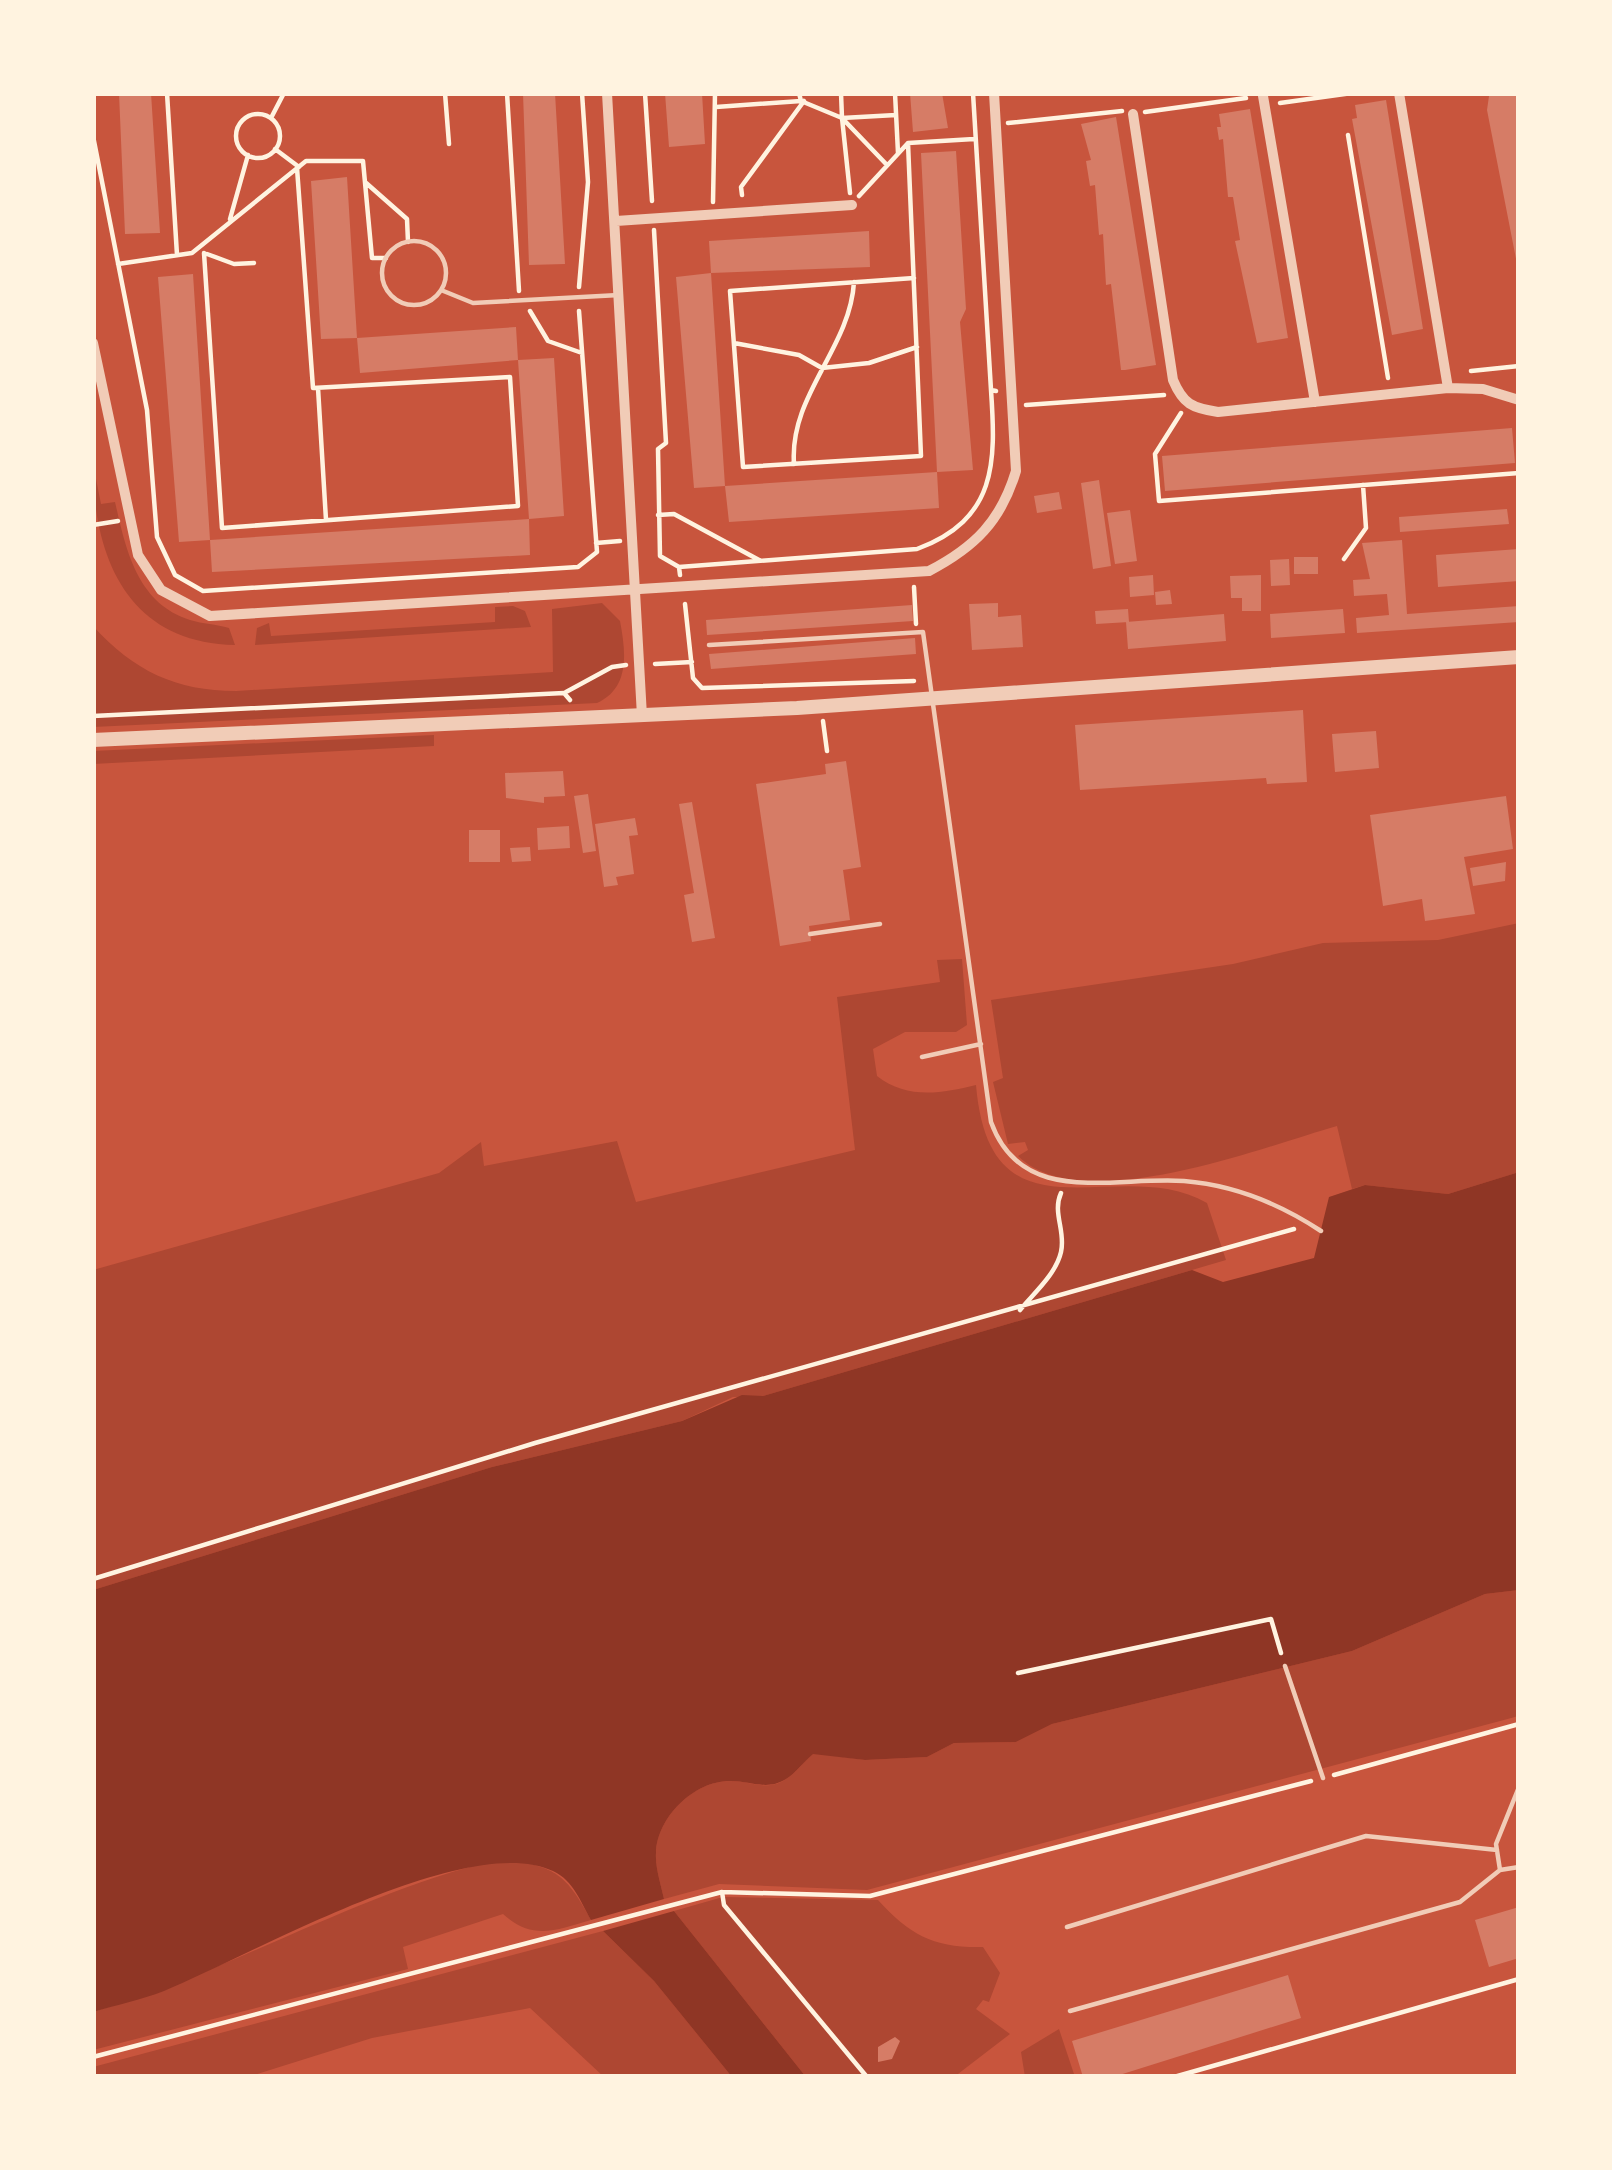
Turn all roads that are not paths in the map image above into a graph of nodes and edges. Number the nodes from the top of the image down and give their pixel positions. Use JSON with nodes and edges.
{"nodes":[{"id":1,"x":607,"y":93,"type":"edge"},
{"id":2,"x":994,"y":93,"type":"edge"},
{"id":3,"x":1399,"y":93,"type":"edge"},
{"id":4,"x":1264,"y":101,"type":"road end"},
{"id":5,"x":1133,"y":114,"type":"dead end"},
{"id":6,"x":852,"y":205,"type":"road end"},
{"id":7,"x":616,"y":221,"type":"junction"},
{"id":8,"x":441,"y":290,"type":"junction"},
{"id":9,"x":620,"y":295,"type":"junction"},
{"id":10,"x":93,"y":343,"type":"edge"},
{"id":11,"x":1447,"y":382,"type":"junction"},
{"id":12,"x":1519,"y":400,"type":"edge"},
{"id":13,"x":1315,"y":402,"type":"junction"},
{"id":14,"x":637,"y":591,"type":"junction"},
{"id":15,"x":709,"y":645,"type":"dead end"},
{"id":16,"x":1519,"y":657,"type":"edge"},
{"id":17,"x":931,"y":692,"type":"junction"},
{"id":18,"x":642,"y":716,"type":"junction"},
{"id":19,"x":93,"y":740,"type":"edge"},
{"id":20,"x":880,"y":924,"type":"dead end"},
{"id":21,"x":810,"y":934,"type":"dead end"},
{"id":22,"x":981,"y":1044,"type":"junction"},
{"id":23,"x":922,"y":1057,"type":"dead end"},
{"id":24,"x":1321,"y":1231,"type":"dead end"},
{"id":25,"x":1286,"y":1666,"type":"road end"},
{"id":26,"x":1323,"y":1778,"type":"road end"},
{"id":27,"x":1519,"y":1787,"type":"edge"},
{"id":28,"x":1497,"y":1850,"type":"junction"},
{"id":29,"x":1519,"y":1867,"type":"edge"},
{"id":30,"x":1500,"y":1870,"type":"junction"},
{"id":31,"x":1067,"y":1927,"type":"dead end"},
{"id":32,"x":1070,"y":2011,"type":"dead end"}],
"edges":[{"from":1,"to":7,"type":"street"},
{"from":2,"to":14,"type":"street"},
{"from":3,"to":11,"type":"street"},
{"from":4,"to":13,"type":"street"},
{"from":5,"to":13,"type":"street"},
{"from":6,"to":7,"type":"street"},
{"from":7,"to":9,"type":"street"},
{"from":8,"to":8,"type":"lane"},
{"from":8,"to":9,"type":"lane"},
{"from":9,"to":14,"type":"street"},
{"from":10,"to":14,"type":"street"},
{"from":11,"to":12,"type":"street"},
{"from":11,"to":13,"type":"street"},
{"from":14,"to":18,"type":"street"},
{"from":15,"to":17,"type":"lane"},
{"from":16,"to":17,"type":"street"},
{"from":17,"to":18,"type":"street"},
{"from":17,"to":22,"type":"lane"},
{"from":18,"to":19,"type":"street"},
{"from":20,"to":21,"type":"lane"},
{"from":22,"to":23,"type":"lane"},
{"from":22,"to":24,"type":"lane"},
{"from":25,"to":26,"type":"lane"},
{"from":27,"to":28,"type":"lane"},
{"from":28,"to":30,"type":"lane"},
{"from":28,"to":31,"type":"lane"},
{"from":29,"to":30,"type":"lane"},
{"from":30,"to":32,"type":"lane"}]}
